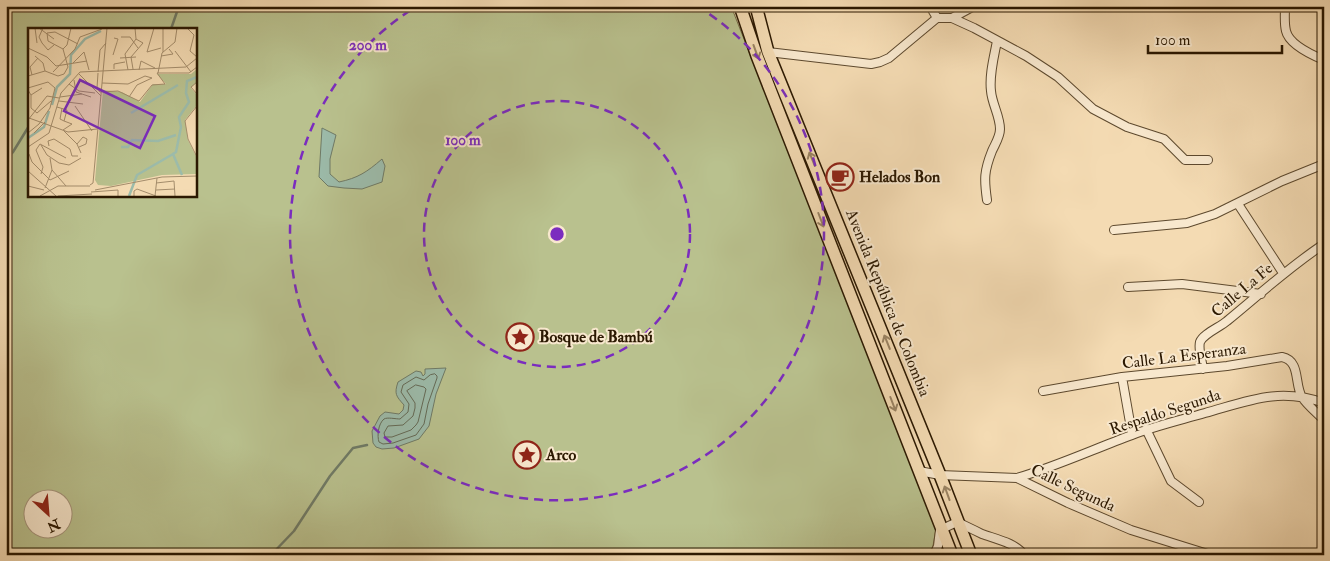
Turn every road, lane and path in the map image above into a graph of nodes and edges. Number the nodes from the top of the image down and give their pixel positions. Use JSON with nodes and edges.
{"nodes":[{"id":1,"x":740,"y":6,"type":"edge"},
{"id":2,"x":756,"y":6,"type":"edge"},
{"id":3,"x":930,"y":6,"type":"edge"},
{"id":4,"x":974,"y":6,"type":"edge"},
{"id":5,"x":1285,"y":6,"type":"edge"},
{"id":6,"x":937,"y":18,"type":"junction"},
{"id":7,"x":952,"y":18,"type":"junction"},
{"id":8,"x":997,"y":41,"type":"junction"},
{"id":9,"x":768,"y":52,"type":"junction"},
{"id":10,"x":1324,"y":60,"type":"edge"},
{"id":11,"x":1208,"y":160,"type":"dead end"},
{"id":12,"x":1324,"y":164,"type":"edge"},
{"id":13,"x":987,"y":200,"type":"dead end"},
{"id":14,"x":1238,"y":204,"type":"junction"},
{"id":15,"x":1114,"y":230,"type":"dead end"},
{"id":16,"x":1324,"y":244,"type":"edge"},
{"id":17,"x":1283,"y":273,"type":"junction"},
{"id":18,"x":1128,"y":286,"type":"dead end"},
{"id":19,"x":1261,"y":294,"type":"junction"},
{"id":20,"x":1204,"y":369,"type":"junction"},
{"id":21,"x":1122,"y":377,"type":"junction"},
{"id":22,"x":1043,"y":391,"type":"dead end"},
{"id":23,"x":1301,"y":396,"type":"junction"},
{"id":24,"x":1324,"y":403,"type":"edge"},
{"id":25,"x":1324,"y":420,"type":"edge"},
{"id":26,"x":1146,"y":430,"type":"junction"},
{"id":27,"x":1132,"y":434,"type":"junction"},
{"id":28,"x":919,"y":472,"type":"junction"},
{"id":29,"x":940,"y":474,"type":"junction"},
{"id":30,"x":1018,"y":478,"type":"junction"},
{"id":31,"x":1199,"y":502,"type":"dead end"},
{"id":32,"x":957,"y":522,"type":"junction"},
{"id":33,"x":941,"y":529,"type":"junction"},
{"id":34,"x":934,"y":555,"type":"edge"},
{"id":35,"x":952,"y":555,"type":"edge"},
{"id":36,"x":971,"y":555,"type":"edge"},
{"id":37,"x":1024,"y":555,"type":"edge"},
{"id":38,"x":1211,"y":555,"type":"edge"}],
"edges":[{"from":1,"to":28,"type":"main road","name":"Avenida República de Colombia","one_way":true},
{"from":2,"to":9,"type":"main road","name":"Avenida República de Colombia"},
{"from":3,"to":6,"type":"street"},
{"from":4,"to":7,"type":"street"},
{"from":5,"to":10,"type":"street"},
{"from":6,"to":7,"type":"street"},
{"from":6,"to":9,"type":"street"},
{"from":7,"to":8,"type":"street"},
{"from":8,"to":11,"type":"street"},
{"from":8,"to":13,"type":"street"},
{"from":29,"to":9,"type":"main road","name":"Avenida República de Colombia","one_way":true},
{"from":12,"to":14,"type":"street"},
{"from":14,"to":15,"type":"street"},
{"from":14,"to":17,"type":"street"},
{"from":16,"to":17,"type":"street","name":"Calle La Fe"},
{"from":17,"to":19,"type":"street","name":"Calle La Fe"},
{"from":18,"to":19,"type":"street"},
{"from":19,"to":20,"type":"street","name":"Calle La Fe"},
{"from":20,"to":21,"type":"street","name":"Calle La Esperanza"},
{"from":20,"to":23,"type":"street","name":"Calle La Esperanza"},
{"from":21,"to":22,"type":"street","name":"Calle La Esperanza"},
{"from":21,"to":27,"type":"street"},
{"from":23,"to":24,"type":"street","name":"Respaldo Segunda"},
{"from":23,"to":25,"type":"street"},
{"from":23,"to":26,"type":"street","name":"Respaldo Segunda"},
{"from":26,"to":27,"type":"street","name":"Respaldo Segunda"},
{"from":26,"to":31,"type":"street"},
{"from":27,"to":30,"type":"street","name":"Respaldo Segunda"},
{"from":28,"to":29,"type":"street","name":"Calle Segunda"},
{"from":28,"to":33,"type":"main road","name":"Avenida República de Colombia"},
{"from":29,"to":30,"type":"street","name":"Calle Segunda"},
{"from":32,"to":29,"type":"main road","name":"Avenida República de Colombia","one_way":true},
{"from":30,"to":38,"type":"street","name":"Calle Segunda"},
{"from":32,"to":33,"type":"street"},
{"from":32,"to":36,"type":"main road","name":"Avenida República de Colombia"},
{"from":32,"to":37,"type":"street"},
{"from":33,"to":34,"type":"street"},
{"from":33,"to":35,"type":"main road","name":"Avenida República de Colombia"}]}
